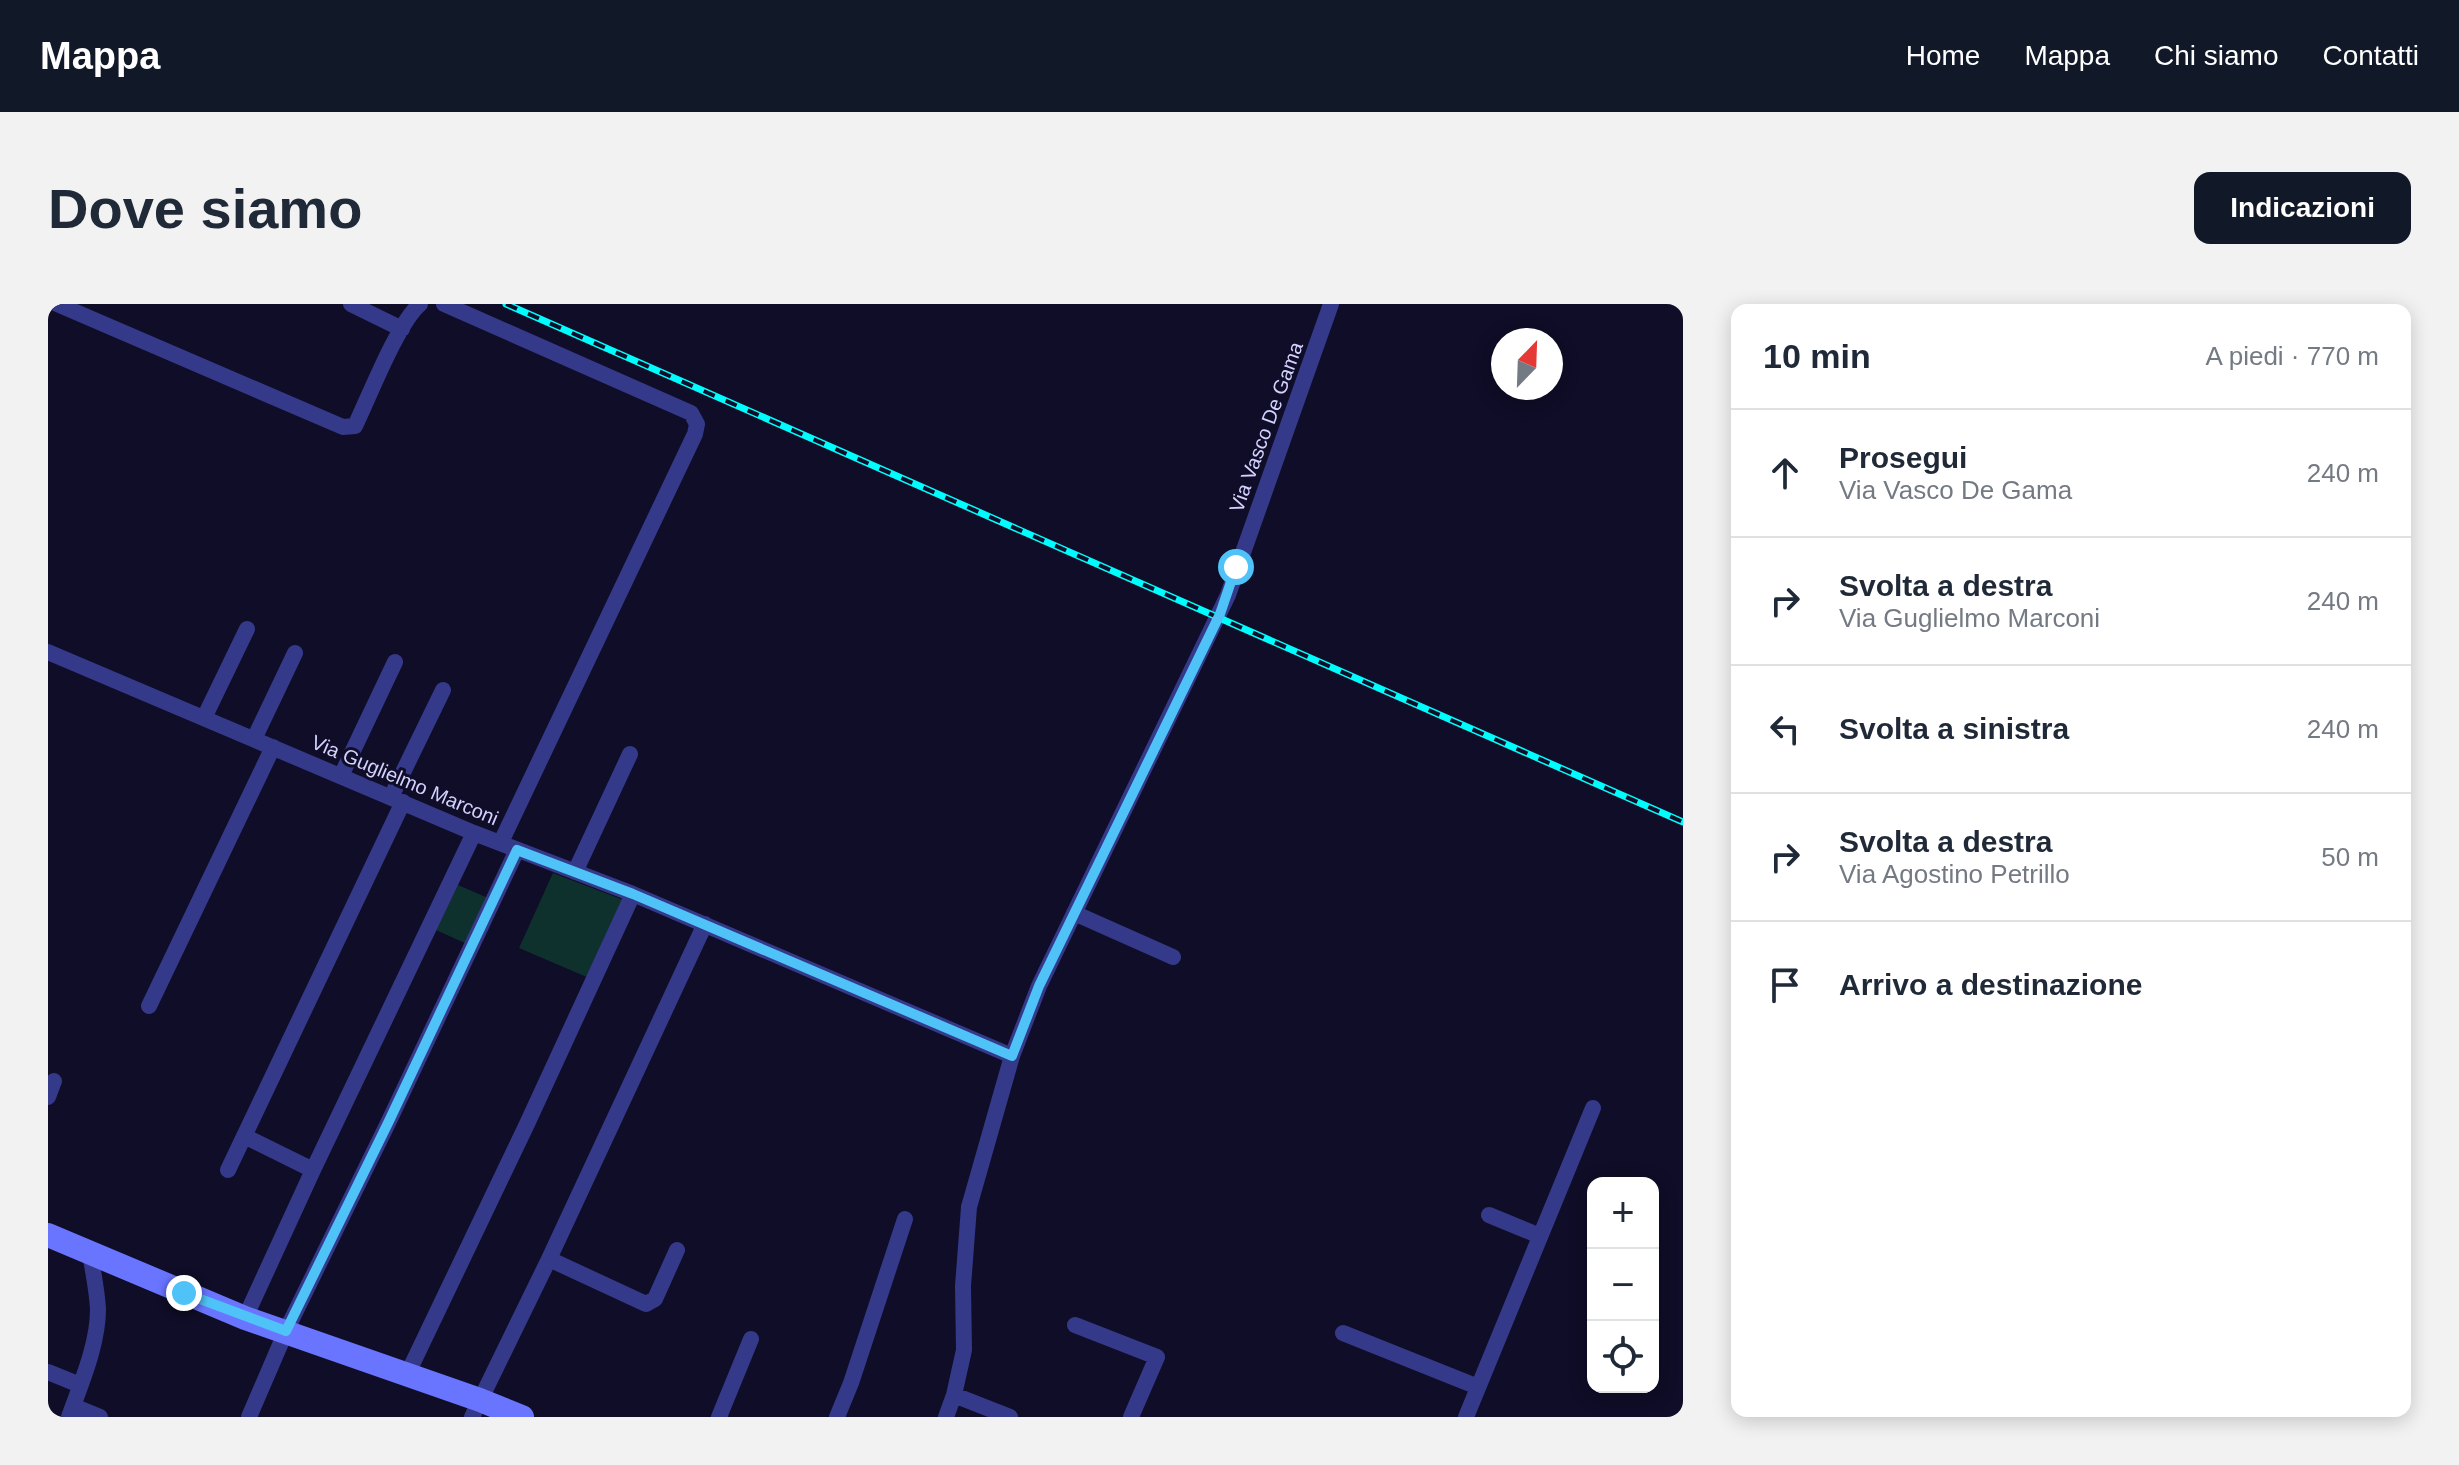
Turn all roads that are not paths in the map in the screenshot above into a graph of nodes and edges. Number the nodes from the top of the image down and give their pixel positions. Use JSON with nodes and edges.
{"nodes":[{"id":1,"x":57,"y":304,"type":"edge"},
{"id":2,"x":351,"y":304,"type":"edge"},
{"id":3,"x":420,"y":304,"type":"edge"},
{"id":4,"x":444,"y":304,"type":"edge"},
{"id":5,"x":1331,"y":304,"type":"edge"},
{"id":6,"x":402,"y":329,"type":"junction"},
{"id":7,"x":247,"y":629,"type":"dead end"},
{"id":8,"x":48,"y":652,"type":"edge"},
{"id":9,"x":295,"y":653,"type":"dead end"},
{"id":10,"x":395,"y":662,"type":"dead end"},
{"id":11,"x":443,"y":690,"type":"dead end"},
{"id":12,"x":204,"y":718,"type":"junction"},
{"id":13,"x":254,"y":739,"type":"junction"},
{"id":14,"x":273,"y":747,"type":"junction"},
{"id":15,"x":630,"y":754,"type":"dead end"},
{"id":16,"x":341,"y":776,"type":"junction"},
{"id":17,"x":397,"y":800,"type":"junction"},
{"id":18,"x":474,"y":833,"type":"junction"},
{"id":19,"x":501,"y":842,"type":"junction"},
{"id":20,"x":517,"y":850,"type":"junction"},
{"id":21,"x":575,"y":872,"type":"junction"},
{"id":22,"x":633,"y":894,"type":"junction"},
{"id":23,"x":1074,"y":913,"type":"junction"},
{"id":24,"x":705,"y":924,"type":"junction"},
{"id":25,"x":1173,"y":957,"type":"dead end"},
{"id":26,"x":149,"y":1006,"type":"dead end"},
{"id":27,"x":1012,"y":1056,"type":"junction"},
{"id":28,"x":1593,"y":1108,"type":"dead end"},
{"id":29,"x":244,"y":1136,"type":"junction"},
{"id":30,"x":228,"y":1170,"type":"dead end"},
{"id":31,"x":313,"y":1170,"type":"junction"},
{"id":32,"x":1489,"y":1215,"type":"dead end"},
{"id":33,"x":905,"y":1219,"type":"dead end"},
{"id":34,"x":48,"y":1235,"type":"edge"},
{"id":35,"x":1540,"y":1236,"type":"junction"},
{"id":36,"x":677,"y":1250,"type":"dead end"},
{"id":37,"x":90,"y":1253,"type":"junction"},
{"id":38,"x":549,"y":1259,"type":"junction"},
{"id":39,"x":245,"y":1318,"type":"junction"},
{"id":40,"x":1075,"y":1325,"type":"dead end"},
{"id":41,"x":286,"y":1331,"type":"junction"},
{"id":42,"x":1343,"y":1333,"type":"dead end"},
{"id":43,"x":751,"y":1339,"type":"dead end"},
{"id":44,"x":48,"y":1372,"type":"edge"},
{"id":45,"x":407,"y":1375,"type":"junction"},
{"id":46,"x":80,"y":1385,"type":"junction"},
{"id":47,"x":1478,"y":1387,"type":"junction"},
{"id":48,"x":954,"y":1395,"type":"junction"},
{"id":49,"x":476,"y":1408,"type":"edge"},
{"id":50,"x":71,"y":1411,"type":"edge"},
{"id":51,"x":100,"y":1417,"type":"edge"},
{"id":52,"x":249,"y":1417,"type":"edge"},
{"id":53,"x":522,"y":1417,"type":"edge"},
{"id":54,"x":719,"y":1417,"type":"edge"},
{"id":55,"x":837,"y":1417,"type":"edge"},
{"id":56,"x":946,"y":1417,"type":"edge"},
{"id":57,"x":1010,"y":1417,"type":"edge"},
{"id":58,"x":1131,"y":1417,"type":"edge"},
{"id":59,"x":1466,"y":1417,"type":"edge"}],
"edges":[{"from":1,"to":6,"type":"street"},
{"from":2,"to":6,"type":"street"},
{"from":3,"to":6,"type":"street"},
{"from":4,"to":19,"type":"street"},
{"from":5,"to":23,"type":"street","name":"Via Vasco De Gama"},
{"from":7,"to":12,"type":"street"},
{"from":8,"to":12,"type":"street","name":"Via Guglielmo Marconi"},
{"from":9,"to":13,"type":"street"},
{"from":10,"to":16,"type":"street"},
{"from":11,"to":17,"type":"street"},
{"from":12,"to":13,"type":"street","name":"Via Guglielmo Marconi"},
{"from":13,"to":14,"type":"street","name":"Via Guglielmo Marconi"},
{"from":14,"to":16,"type":"street","name":"Via Guglielmo Marconi"},
{"from":14,"to":26,"type":"street"},
{"from":15,"to":21,"type":"street"},
{"from":16,"to":17,"type":"street","name":"Via Guglielmo Marconi"},
{"from":17,"to":18,"type":"street","name":"Via Guglielmo Marconi"},
{"from":17,"to":29,"type":"street"},
{"from":18,"to":19,"type":"street","name":"Via Guglielmo Marconi"},
{"from":18,"to":31,"type":"street"},
{"from":19,"to":20,"type":"street","name":"Via Guglielmo Marconi"},
{"from":20,"to":21,"type":"street","name":"Via Guglielmo Marconi"},
{"from":20,"to":41,"type":"street"},
{"from":21,"to":22,"type":"street","name":"Via Guglielmo Marconi"},
{"from":22,"to":24,"type":"street","name":"Via Guglielmo Marconi"},
{"from":22,"to":45,"type":"street"},
{"from":23,"to":25,"type":"street"},
{"from":23,"to":27,"type":"street","name":"Via Vasco De Gama"},
{"from":24,"to":27,"type":"street","name":"Via Guglielmo Marconi"},
{"from":24,"to":38,"type":"street"},
{"from":27,"to":48,"type":"street","name":"Via Vasco De Gama"},
{"from":28,"to":35,"type":"street"},
{"from":29,"to":30,"type":"street"},
{"from":29,"to":31,"type":"street"},
{"from":31,"to":39,"type":"street"},
{"from":32,"to":35,"type":"street"},
{"from":33,"to":55,"type":"street"},
{"from":34,"to":37,"type":"street"},
{"from":35,"to":47,"type":"street"},
{"from":36,"to":38,"type":"street"},
{"from":37,"to":39,"type":"street"},
{"from":37,"to":46,"type":"street"},
{"from":38,"to":49,"type":"street"},
{"from":39,"to":41,"type":"street"},
{"from":40,"to":58,"type":"street"},
{"from":41,"to":45,"type":"street"},
{"from":41,"to":52,"type":"street"},
{"from":42,"to":47,"type":"street"},
{"from":43,"to":54,"type":"street"},
{"from":44,"to":46,"type":"street"},
{"from":45,"to":49,"type":"street"},
{"from":46,"to":50,"type":"street"},
{"from":47,"to":59,"type":"street"},
{"from":48,"to":56,"type":"street","name":"Via Vasco De Gama"},
{"from":48,"to":57,"type":"street"},
{"from":49,"to":53,"type":"street"},
{"from":50,"to":51,"type":"street"}]}
